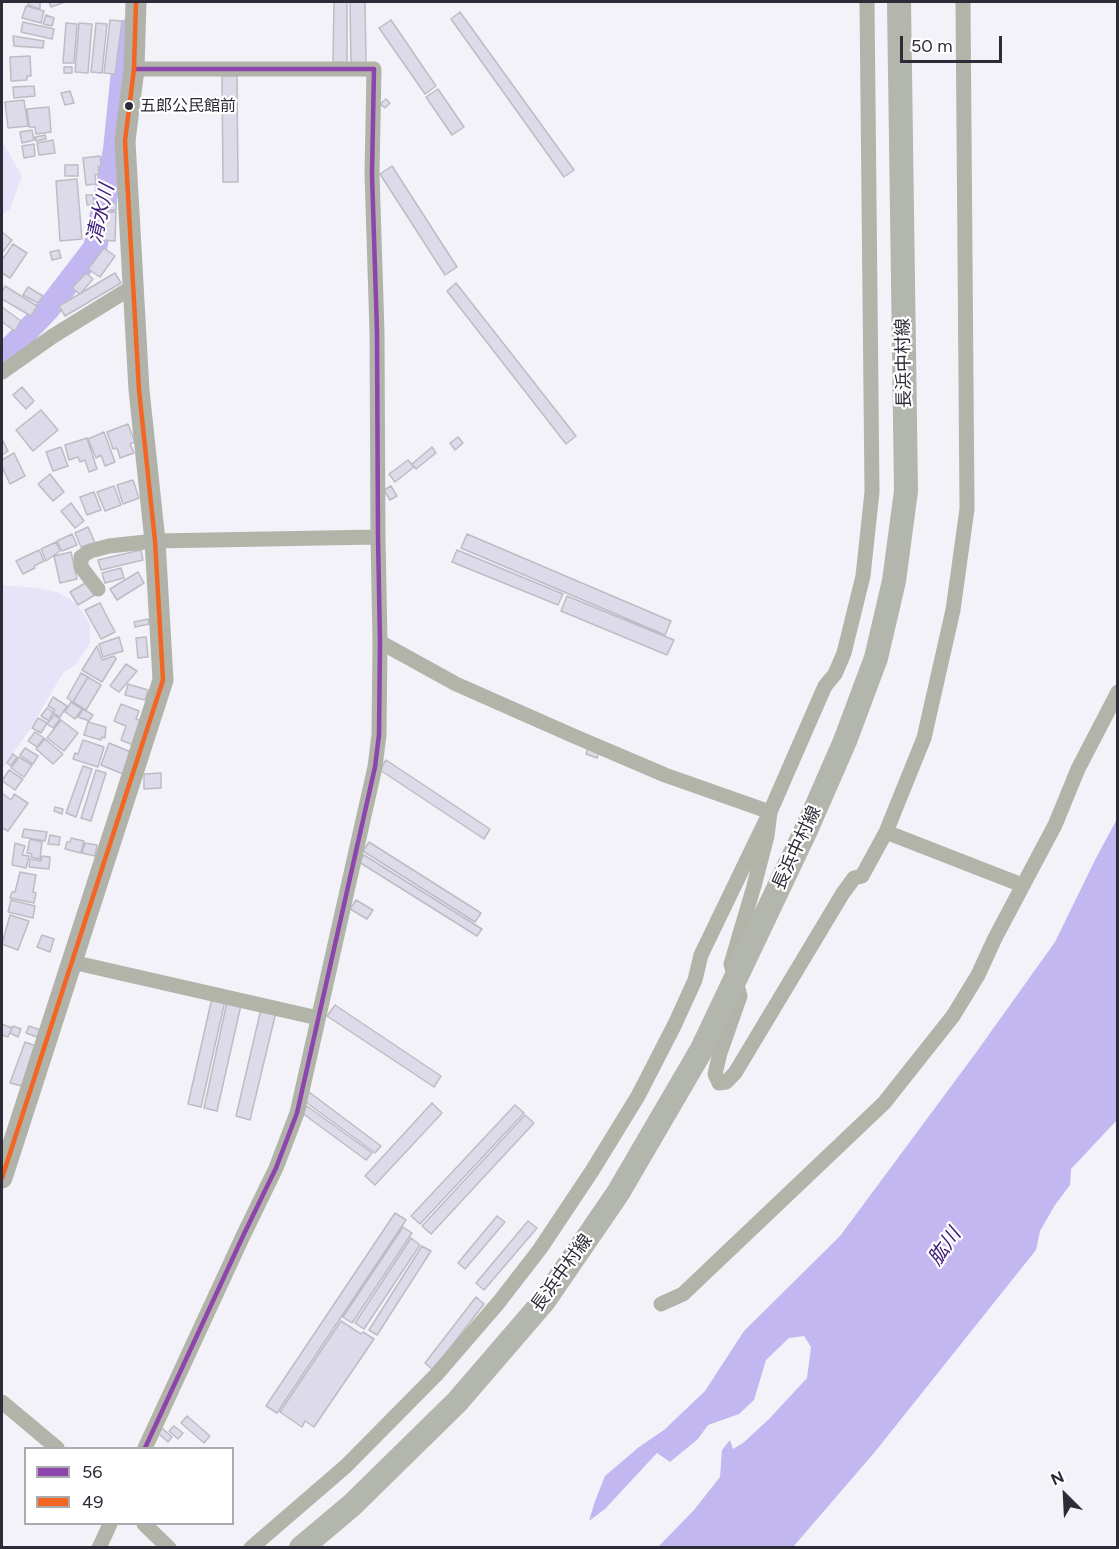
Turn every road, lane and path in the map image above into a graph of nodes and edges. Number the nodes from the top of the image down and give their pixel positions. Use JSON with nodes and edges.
{"nodes":[{"id":1,"x":136,"y":2,"type":"edge"},
{"id":2,"x":867,"y":2,"type":"edge"},
{"id":3,"x":899,"y":2,"type":"edge"},
{"id":4,"x":963,"y":2,"type":"edge"},
{"id":5,"x":134,"y":69,"type":"junction"},
{"id":6,"x":134,"y":286,"type":"junction"},
{"id":7,"x":2,"y":372,"type":"edge"},
{"id":8,"x":378,"y":537,"type":"junction"},
{"id":9,"x":155,"y":541,"type":"junction"},
{"id":10,"x":98,"y":588,"type":"dead end"},
{"id":11,"x":380,"y":642,"type":"junction"},
{"id":12,"x":1118,"y":692,"type":"edge"},
{"id":13,"x":770,"y":812,"type":"junction"},
{"id":14,"x":886,"y":832,"type":"junction"},
{"id":15,"x":1022,"y":885,"type":"junction"},
{"id":16,"x":72,"y":962,"type":"junction"},
{"id":17,"x":735,"y":979,"type":"junction"},
{"id":18,"x":318,"y":1018,"type":"junction"},
{"id":19,"x":2,"y":1178,"type":"edge"},
{"id":20,"x":661,"y":1304,"type":"dead end"},
{"id":21,"x":2,"y":1402,"type":"edge"},
{"id":22,"x":55,"y":1447,"type":"edge"},
{"id":23,"x":146,"y":1447,"type":"edge"},
{"id":24,"x":110,"y":1525,"type":"edge"},
{"id":25,"x":145,"y":1525,"type":"edge"},
{"id":26,"x":99,"y":1548,"type":"edge"},
{"id":27,"x":169,"y":1548,"type":"edge"},
{"id":28,"x":250,"y":1548,"type":"edge"},
{"id":29,"x":301,"y":1548,"type":"edge"}],
"edges":[{"from":1,"to":5,"type":"street"},
{"from":2,"to":13,"type":"street"},
{"from":3,"to":17,"type":"main road","name":"長浜中村線"},
{"from":4,"to":14,"type":"street"},
{"from":5,"to":6,"type":"street"},
{"from":5,"to":8,"type":"street"},
{"from":6,"to":7,"type":"street"},
{"from":6,"to":9,"type":"street"},
{"from":8,"to":9,"type":"street"},
{"from":8,"to":11,"type":"street"},
{"from":9,"to":10,"type":"street"},
{"from":9,"to":16,"type":"street"},
{"from":11,"to":13,"type":"street"},
{"from":11,"to":18,"type":"street"},
{"from":12,"to":15,"type":"street"},
{"from":13,"to":17,"type":"street"},
{"from":13,"to":28,"type":"street"},
{"from":14,"to":15,"type":"street"},
{"from":14,"to":17,"type":"street"},
{"from":15,"to":20,"type":"street"},
{"from":16,"to":18,"type":"street"},
{"from":16,"to":19,"type":"street"},
{"from":17,"to":29,"type":"main road","name":"長浜中村線"},
{"from":18,"to":23,"type":"street"},
{"from":21,"to":22,"type":"street"},
{"from":24,"to":26,"type":"street"},
{"from":25,"to":27,"type":"street"}]}
